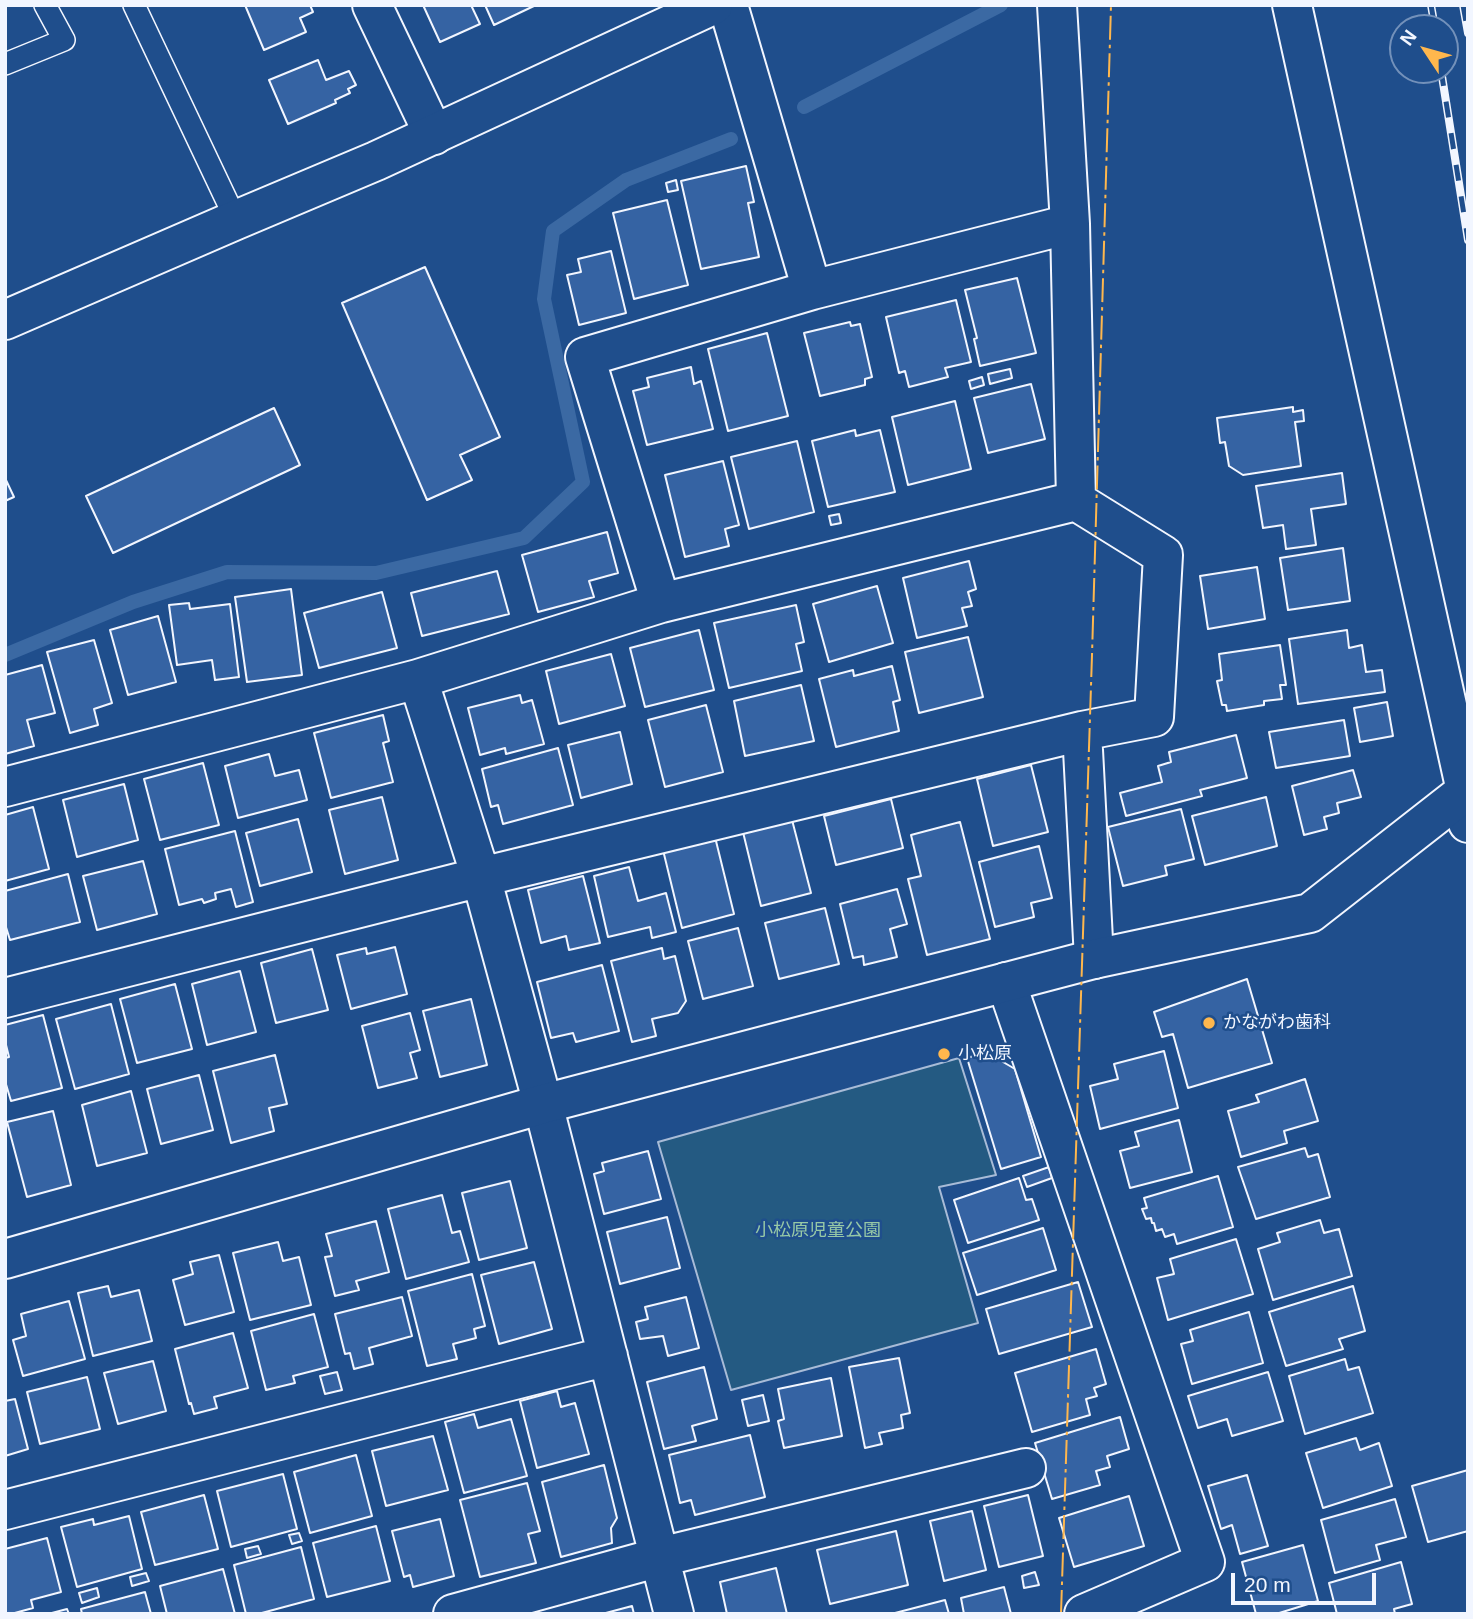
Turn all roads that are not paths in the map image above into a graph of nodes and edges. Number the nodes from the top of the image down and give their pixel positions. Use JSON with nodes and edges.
{"nodes":[{"id":1,"x":45,"y":5,"type":"edge"},
{"id":2,"x":134,"y":5,"type":"edge"},
{"id":3,"x":372,"y":5,"type":"edge"},
{"id":4,"x":713,"y":5,"type":"edge"},
{"id":5,"x":729,"y":5,"type":"edge"},
{"id":6,"x":1057,"y":5,"type":"edge"},
{"id":7,"x":1293,"y":5,"type":"edge"},
{"id":8,"x":5,"y":64,"type":"edge"},
{"id":9,"x":434,"y":135,"type":"junction"},
{"id":10,"x":236,"y":220,"type":"junction"},
{"id":11,"x":1070,"y":224,"type":"junction"},
{"id":12,"x":812,"y":290,"type":"junction"},
{"id":13,"x":5,"y":320,"type":"edge"},
{"id":14,"x":1076,"y":501,"type":"junction"},
{"id":15,"x":661,"y":603,"type":"junction"},
{"id":16,"x":418,"y":679,"type":"junction"},
{"id":17,"x":1082,"y":731,"type":"junction"},
{"id":18,"x":5,"y":786,"type":"edge"},
{"id":19,"x":1467,"y":802,"type":"edge"},
{"id":20,"x":481,"y":877,"type":"junction"},
{"id":21,"x":1094,"y":959,"type":"junction"},
{"id":22,"x":1006,"y":982,"type":"junction"},
{"id":23,"x":5,"y":998,"type":"edge"},
{"id":24,"x":542,"y":1104,"type":"junction"},
{"id":25,"x":5,"y":1259,"type":"edge"},
{"id":26,"x":608,"y":1356,"type":"junction"},
{"id":27,"x":1026,"y":1468,"type":"dead end"},
{"id":28,"x":5,"y":1510,"type":"edge"},
{"id":29,"x":660,"y":1557,"type":"junction"},
{"id":30,"x":453,"y":1614,"type":"edge"},
{"id":31,"x":674,"y":1614,"type":"edge"},
{"id":32,"x":1084,"y":1614,"type":"edge"}],
"edges":[{"from":1,"to":8,"type":"lane"},
{"from":2,"to":10,"type":"lane"},
{"from":3,"to":9,"type":"street"},
{"from":4,"to":9,"type":"street"},
{"from":5,"to":12,"type":"street"},
{"from":6,"to":11,"type":"street"},
{"from":7,"to":19,"type":"street"},
{"from":9,"to":10,"type":"street"},
{"from":10,"to":13,"type":"street"},
{"from":11,"to":12,"type":"street"},
{"from":11,"to":14,"type":"street"},
{"from":12,"to":15,"type":"street"},
{"from":14,"to":15,"type":"street"},
{"from":14,"to":17,"type":"street"},
{"from":15,"to":16,"type":"street"},
{"from":16,"to":18,"type":"street"},
{"from":16,"to":20,"type":"street"},
{"from":17,"to":20,"type":"street"},
{"from":17,"to":21,"type":"street"},
{"from":19,"to":21,"type":"street"},
{"from":20,"to":23,"type":"street"},
{"from":20,"to":24,"type":"street"},
{"from":21,"to":22,"type":"street"},
{"from":22,"to":24,"type":"street"},
{"from":22,"to":32,"type":"street"},
{"from":24,"to":25,"type":"street"},
{"from":24,"to":26,"type":"street"},
{"from":26,"to":28,"type":"street"},
{"from":26,"to":29,"type":"street"},
{"from":27,"to":29,"type":"street"},
{"from":29,"to":30,"type":"street"},
{"from":29,"to":31,"type":"street"}]}
